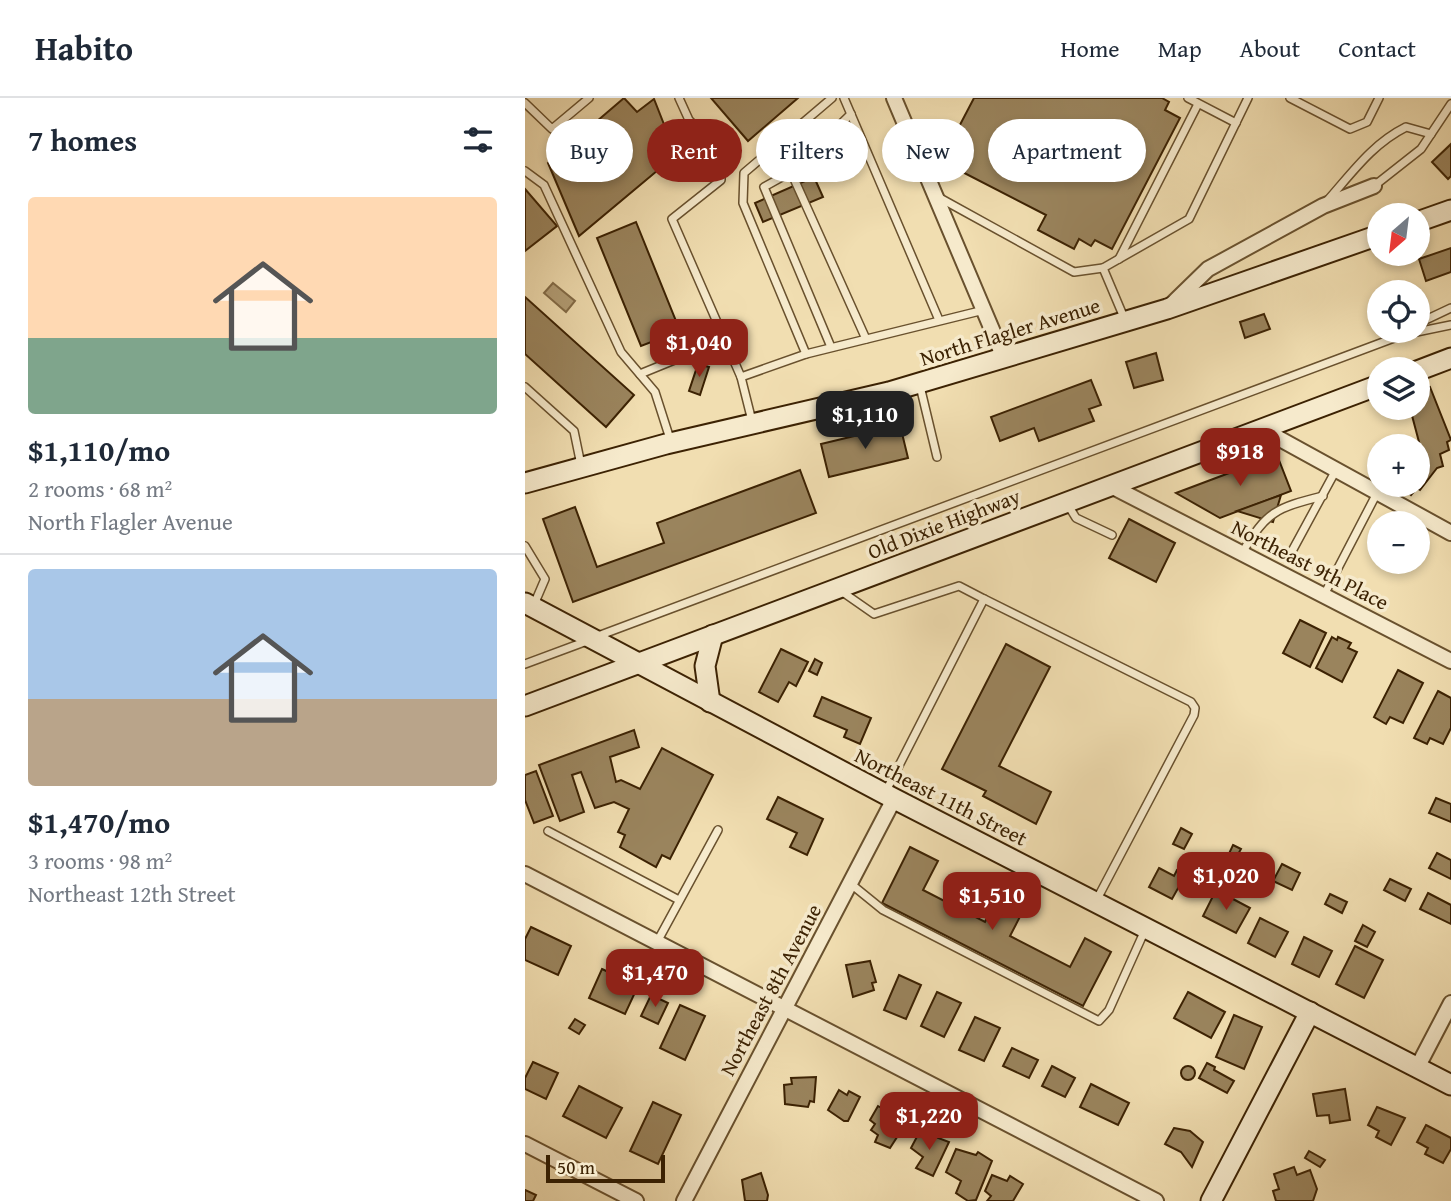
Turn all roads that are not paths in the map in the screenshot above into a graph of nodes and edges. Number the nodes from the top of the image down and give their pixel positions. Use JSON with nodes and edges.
{"nodes":[{"id":1,"x":589,"y":98,"type":"edge"},
{"id":2,"x":680,"y":98,"type":"edge"},
{"id":3,"x":832,"y":98,"type":"edge"},
{"id":4,"x":844,"y":98,"type":"edge"},
{"id":5,"x":1188,"y":98,"type":"edge"},
{"id":6,"x":1248,"y":98,"type":"edge"},
{"id":7,"x":1290,"y":98,"type":"edge"},
{"id":8,"x":1379,"y":98,"type":"edge"},
{"id":9,"x":900,"y":102,"type":"edge"},
{"id":10,"x":525,"y":103,"type":"edge"},
{"id":11,"x":1198,"y":104,"type":"junction"},
{"id":12,"x":1451,"y":104,"type":"edge"},
{"id":13,"x":851,"y":114,"type":"junction"},
{"id":14,"x":846,"y":119,"type":"edge"},
{"id":15,"x":1236,"y":123,"type":"junction"},
{"id":16,"x":1431,"y":134,"type":"junction"},
{"id":17,"x":525,"y":171,"type":"edge"},
{"id":18,"x":774,"y":182,"type":"edge"},
{"id":19,"x":795,"y":182,"type":"edge"},
{"id":20,"x":1374,"y":186,"type":"joint"},
{"id":21,"x":937,"y":197,"type":"junction"},
{"id":22,"x":1323,"y":206,"type":"junction"},
{"id":23,"x":1451,"y":210,"type":"edge"},
{"id":24,"x":1430,"y":217,"type":"edge"},
{"id":25,"x":1367,"y":239,"type":"edge"},
{"id":26,"x":1119,"y":259,"type":"junction"},
{"id":27,"x":1103,"y":268,"type":"junction"},
{"id":28,"x":1451,"y":308,"type":"edge"},
{"id":29,"x":1167,"y":309,"type":"junction"},
{"id":30,"x":984,"y":310,"type":"junction"},
{"id":31,"x":1430,"y":318,"type":"edge"},
{"id":32,"x":939,"y":320,"type":"junction"},
{"id":33,"x":1126,"y":321,"type":"junction"},
{"id":34,"x":1451,"y":325,"type":"edge"},
{"id":35,"x":1430,"y":329,"type":"edge"},
{"id":36,"x":866,"y":339,"type":"junction"},
{"id":37,"x":1378,"y":343,"type":"edge"},
{"id":38,"x":831,"y":347,"type":"junction"},
{"id":39,"x":689,"y":354,"type":"dead end"},
{"id":40,"x":806,"y":354,"type":"junction"},
{"id":41,"x":1004,"y":358,"type":"junction"},
{"id":42,"x":1451,"y":358,"type":"edge"},
{"id":43,"x":1430,"y":366,"type":"edge"},
{"id":44,"x":640,"y":374,"type":"junction"},
{"id":45,"x":741,"y":377,"type":"junction"},
{"id":46,"x":920,"y":383,"type":"junction"},
{"id":47,"x":525,"y":387,"type":"edge"},
{"id":48,"x":1367,"y":390,"type":"edge"},
{"id":49,"x":753,"y":424,"type":"junction"},
{"id":50,"x":1262,"y":429,"type":"junction"},
{"id":51,"x":671,"y":443,"type":"junction"},
{"id":52,"x":937,"y":457,"type":"dead end"},
{"id":53,"x":582,"y":468,"type":"junction"},
{"id":54,"x":1336,"y":470,"type":"junction"},
{"id":55,"x":525,"y":483,"type":"edge"},
{"id":56,"x":1113,"y":486,"type":"junction"},
{"id":57,"x":1367,"y":487,"type":"edge"},
{"id":58,"x":1323,"y":496,"type":"junction"},
{"id":59,"x":1375,"y":497,"type":"edge"},
{"id":60,"x":1384,"y":497,"type":"edge"},
{"id":61,"x":1066,"y":502,"type":"junction"},
{"id":62,"x":1451,"y":533,"type":"edge"},
{"id":63,"x":1112,"y":535,"type":"dead end"},
{"id":64,"x":525,"y":546,"type":"edge"},
{"id":65,"x":1241,"y":553,"type":"junction"},
{"id":66,"x":1291,"y":554,"type":"dead end"},
{"id":67,"x":838,"y":588,"type":"junction"},
{"id":68,"x":1324,"y":595,"type":"junction"},
{"id":69,"x":984,"y":599,"type":"junction"},
{"id":70,"x":529,"y":606,"type":"edge"},
{"id":71,"x":713,"y":635,"type":"junction"},
{"id":72,"x":591,"y":639,"type":"junction"},
{"id":73,"x":1451,"y":661,"type":"edge"},
{"id":74,"x":525,"y":664,"type":"edge"},
{"id":75,"x":638,"y":664,"type":"junction"},
{"id":76,"x":710,"y":702,"type":"junction"},
{"id":77,"x":525,"y":706,"type":"edge"},
{"id":78,"x":890,"y":796,"type":"junction"},
{"id":79,"x":717,"y":830,"type":"dead end"},
{"id":80,"x":548,"y":831,"type":"dead end"},
{"id":81,"x":525,"y":874,"type":"edge"},
{"id":82,"x":851,"y":884,"type":"junction"},
{"id":83,"x":679,"y":900,"type":"junction"},
{"id":84,"x":1095,"y":902,"type":"junction"},
{"id":85,"x":1146,"y":928,"type":"junction"},
{"id":86,"x":657,"y":942,"type":"junction"},
{"id":87,"x":1451,"y":1003,"type":"edge"},
{"id":88,"x":784,"y":1008,"type":"junction"},
{"id":89,"x":1310,"y":1012,"type":"junction"},
{"id":90,"x":1417,"y":1068,"type":"junction"},
{"id":91,"x":1451,"y":1085,"type":"edge"},
{"id":92,"x":525,"y":1144,"type":"edge"},
{"id":93,"x":636,"y":1201,"type":"edge"},
{"id":94,"x":684,"y":1201,"type":"edge"},
{"id":95,"x":1156,"y":1201,"type":"edge"},
{"id":96,"x":1212,"y":1201,"type":"edge"}],
"edges":[{"from":1,"to":10,"type":"lane"},
{"from":2,"to":45,"type":"lane"},
{"from":3,"to":40,"type":"lane"},
{"from":4,"to":13,"type":"lane"},
{"from":5,"to":11,"type":"lane"},
{"from":6,"to":15,"type":"lane"},
{"from":7,"to":8,"type":"lane"},
{"from":9,"to":21,"type":"street"},
{"from":11,"to":15,"type":"lane"},
{"from":11,"to":26,"type":"lane"},
{"from":12,"to":16,"type":"lane"},
{"from":13,"to":14,"type":"lane"},
{"from":13,"to":32,"type":"lane"},
{"from":15,"to":26,"type":"lane"},
{"from":16,"to":20,"type":"lane"},
{"from":16,"to":22,"type":"lane"},
{"from":17,"to":44,"type":"lane"},
{"from":18,"to":38,"type":"lane"},
{"from":19,"to":36,"type":"lane"},
{"from":20,"to":22,"type":"street"},
{"from":21,"to":27,"type":"lane"},
{"from":21,"to":30,"type":"street"},
{"from":22,"to":29,"type":"street"},
{"from":23,"to":24,"type":"street"},
{"from":25,"to":29,"type":"street","name":"North Flagler Avenue"},
{"from":26,"to":27,"type":"lane"},
{"from":27,"to":33,"type":"lane"},
{"from":28,"to":31,"type":"lane"},
{"from":29,"to":33,"type":"street","name":"North Flagler Avenue"},
{"from":30,"to":32,"type":"lane"},
{"from":30,"to":41,"type":"street"},
{"from":32,"to":36,"type":"lane"},
{"from":33,"to":41,"type":"street","name":"North Flagler Avenue"},
{"from":34,"to":35,"type":"lane"},
{"from":36,"to":38,"type":"lane"},
{"from":37,"to":72,"type":"lane"},
{"from":38,"to":40,"type":"lane"},
{"from":39,"to":44,"type":"lane"},
{"from":40,"to":45,"type":"lane"},
{"from":41,"to":46,"type":"street","name":"North Flagler Avenue"},
{"from":42,"to":43,"type":"street"},
{"from":44,"to":51,"type":"lane"},
{"from":45,"to":49,"type":"lane"},
{"from":46,"to":49,"type":"street","name":"North Flagler Avenue"},
{"from":46,"to":52,"type":"lane"},
{"from":47,"to":53,"type":"lane"},
{"from":48,"to":50,"type":"street","name":"Old Dixie Highway"},
{"from":49,"to":51,"type":"street","name":"North Flagler Avenue"},
{"from":50,"to":54,"type":"street"},
{"from":50,"to":56,"type":"street","name":"Old Dixie Highway"},
{"from":51,"to":53,"type":"street","name":"North Flagler Avenue"},
{"from":53,"to":55,"type":"street","name":"North Flagler Avenue"},
{"from":54,"to":57,"type":"street"},
{"from":54,"to":58,"type":"lane"},
{"from":56,"to":61,"type":"street","name":"Old Dixie Highway"},
{"from":56,"to":65,"type":"street","name":"Northeast 9th Place"},
{"from":58,"to":65,"type":"lane"},
{"from":58,"to":66,"type":"lane"},
{"from":59,"to":68,"type":"lane"},
{"from":60,"to":62,"type":"street"},
{"from":61,"to":63,"type":"lane"},
{"from":61,"to":67,"type":"street","name":"Old Dixie Highway"},
{"from":64,"to":70,"type":"lane"},
{"from":65,"to":68,"type":"street","name":"Northeast 9th Place"},
{"from":67,"to":69,"type":"lane"},
{"from":67,"to":71,"type":"street","name":"Old Dixie Highway"},
{"from":68,"to":73,"type":"street","name":"Northeast 9th Place"},
{"from":69,"to":78,"type":"lane"},
{"from":69,"to":84,"type":"lane"},
{"from":70,"to":72,"type":"street","name":"Northeast 11th Street"},
{"from":71,"to":75,"type":"street","name":"Old Dixie Highway"},
{"from":71,"to":76,"type":"street"},
{"from":72,"to":74,"type":"lane"},
{"from":72,"to":75,"type":"street","name":"Northeast 11th Street"},
{"from":75,"to":76,"type":"street","name":"Northeast 11th Street"},
{"from":75,"to":77,"type":"street","name":"Old Dixie Highway"},
{"from":76,"to":78,"type":"street","name":"Northeast 11th Street"},
{"from":78,"to":82,"type":"street","name":"Northeast 8th Avenue"},
{"from":78,"to":84,"type":"street","name":"Northeast 11th Street"},
{"from":79,"to":83,"type":"lane"},
{"from":80,"to":83,"type":"lane"},
{"from":81,"to":86,"type":"street"},
{"from":82,"to":85,"type":"lane"},
{"from":82,"to":88,"type":"street","name":"Northeast 8th Avenue"},
{"from":83,"to":86,"type":"lane"},
{"from":84,"to":85,"type":"street","name":"Northeast 11th Street"},
{"from":85,"to":89,"type":"street","name":"Northeast 11th Street"},
{"from":86,"to":88,"type":"street"},
{"from":87,"to":90,"type":"street"},
{"from":88,"to":94,"type":"street","name":"Northeast 8th Avenue"},
{"from":88,"to":95,"type":"street"},
{"from":89,"to":90,"type":"street","name":"Northeast 11th Street"},
{"from":89,"to":96,"type":"street"},
{"from":90,"to":91,"type":"street","name":"Northeast 11th Street"},
{"from":92,"to":93,"type":"street"}]}
